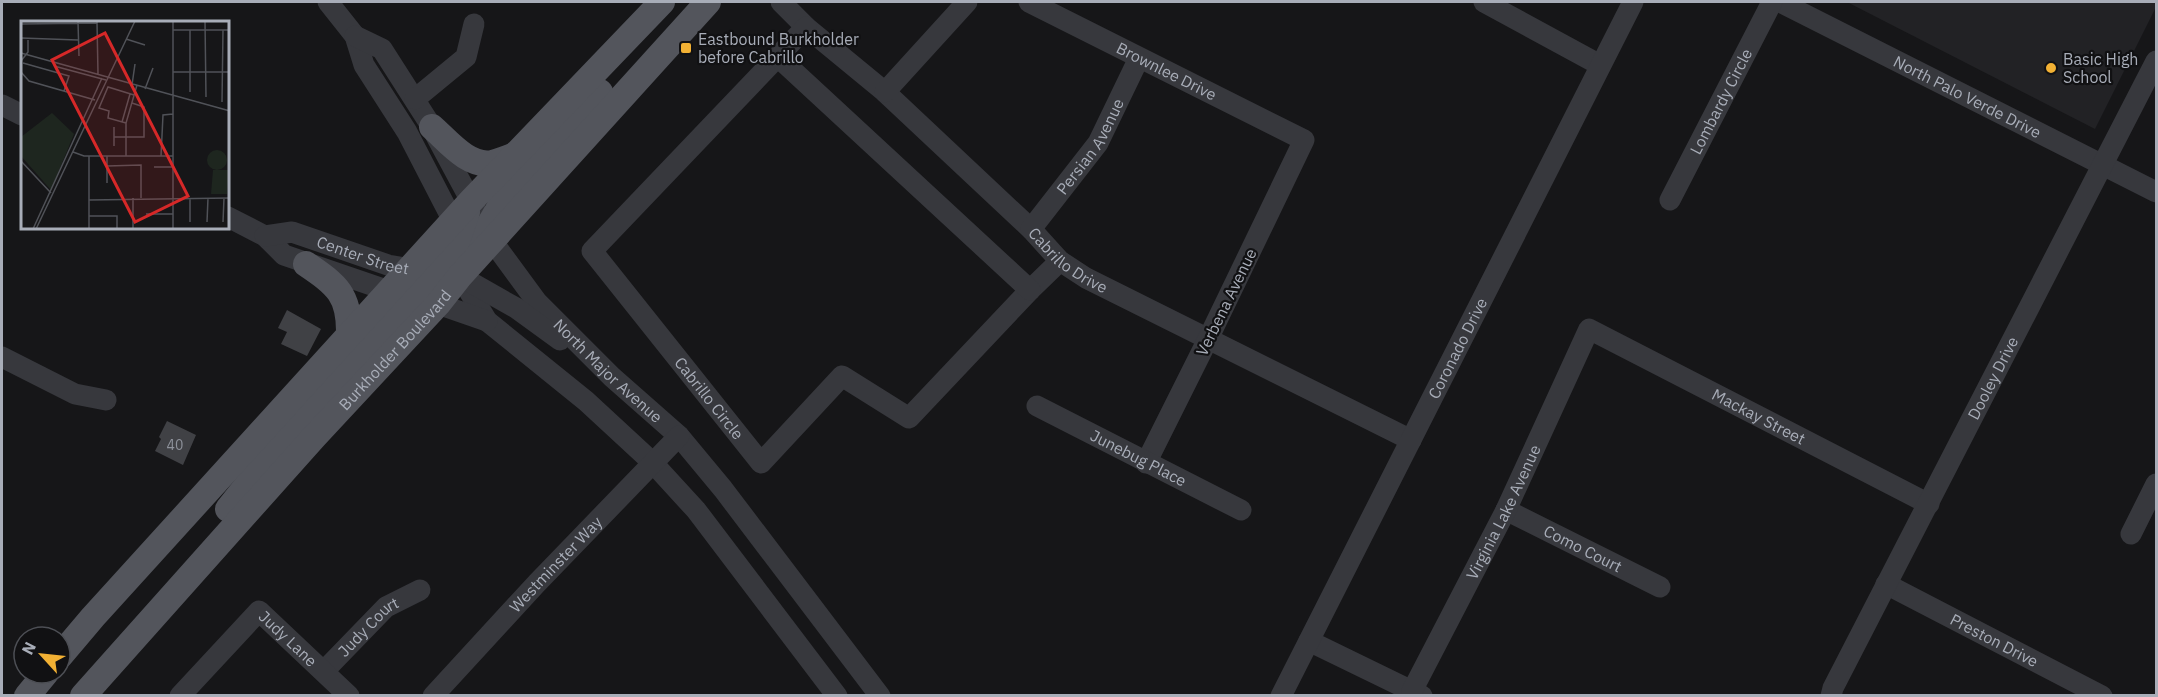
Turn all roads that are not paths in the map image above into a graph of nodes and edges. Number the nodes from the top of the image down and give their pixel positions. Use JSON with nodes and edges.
{"nodes":[{"id":1,"x":328,"y":2,"type":"edge"},
{"id":2,"x":662,"y":2,"type":"edge"},
{"id":3,"x":781,"y":2,"type":"edge"},
{"id":4,"x":967,"y":2,"type":"edge"},
{"id":5,"x":1029,"y":2,"type":"edge"},
{"id":6,"x":1484,"y":2,"type":"edge"},
{"id":7,"x":1632,"y":2,"type":"edge"},
{"id":8,"x":1772,"y":2,"type":"edge"},
{"id":9,"x":1780,"y":2,"type":"edge"},
{"id":10,"x":704,"y":3,"type":"edge"},
{"id":11,"x":474,"y":24,"type":"dead end"},
{"id":12,"x":806,"y":27,"type":"junction"},
{"id":13,"x":638,"y":28,"type":"junction"},
{"id":14,"x":355,"y":36,"type":"junction"},
{"id":15,"x":778,"y":57,"type":"junction"},
{"id":16,"x":1139,"y":58,"type":"junction"},
{"id":17,"x":2157,"y":61,"type":"edge"},
{"id":18,"x":1600,"y":65,"type":"junction"},
{"id":19,"x":885,"y":92,"type":"junction"},
{"id":20,"x":415,"y":99,"type":"junction"},
{"id":21,"x":2,"y":105,"type":"edge"},
{"id":22,"x":21,"y":114,"type":"edge"},
{"id":23,"x":432,"y":127,"type":"junction"},
{"id":24,"x":1304,"y":140,"type":"joint"},
{"id":25,"x":516,"y":155,"type":"junction"},
{"id":26,"x":2103,"y":165,"type":"junction"},
{"id":27,"x":2157,"y":192,"type":"edge"},
{"id":28,"x":1670,"y":200,"type":"dead end"},
{"id":29,"x":471,"y":201,"type":"junction"},
{"id":30,"x":230,"y":218,"type":"edge"},
{"id":31,"x":1031,"y":229,"type":"junction"},
{"id":32,"x":454,"y":233,"type":"junction"},
{"id":33,"x":490,"y":235,"type":"junction"},
{"id":34,"x":265,"y":236,"type":"junction"},
{"id":35,"x":1060,"y":261,"type":"junction"},
{"id":36,"x":306,"y":264,"type":"junction"},
{"id":37,"x":421,"y":271,"type":"junction"},
{"id":38,"x":460,"y":276,"type":"junction"},
{"id":39,"x":1030,"y":290,"type":"junction"},
{"id":40,"x":400,"y":294,"type":"junction"},
{"id":41,"x":438,"y":303,"type":"junction"},
{"id":42,"x":487,"y":321,"type":"junction"},
{"id":43,"x":1589,"y":329,"type":"joint"},
{"id":44,"x":350,"y":335,"type":"junction"},
{"id":45,"x":1208,"y":339,"type":"junction"},
{"id":46,"x":2,"y":357,"type":"edge"},
{"id":47,"x":612,"y":377,"type":"junction"},
{"id":48,"x":106,"y":400,"type":"dead end"},
{"id":49,"x":1037,"y":406,"type":"dead end"},
{"id":50,"x":679,"y":436,"type":"junction"},
{"id":51,"x":1411,"y":440,"type":"junction"},
{"id":52,"x":652,"y":462,"type":"junction"},
{"id":53,"x":1146,"y":462,"type":"junction"},
{"id":54,"x":2157,"y":484,"type":"edge"},
{"id":55,"x":1929,"y":504,"type":"junction"},
{"id":56,"x":1241,"y":510,"type":"dead end"},
{"id":57,"x":1506,"y":510,"type":"junction"},
{"id":58,"x":2131,"y":534,"type":"dead end"},
{"id":59,"x":209,"y":554,"type":"junction"},
{"id":60,"x":1886,"y":584,"type":"junction"},
{"id":61,"x":1660,"y":587,"type":"dead end"},
{"id":62,"x":420,"y":590,"type":"dead end"},
{"id":63,"x":1310,"y":641,"type":"junction"},
{"id":64,"x":72,"y":642,"type":"edge"},
{"id":65,"x":324,"y":670,"type":"junction"},
{"id":66,"x":1417,"y":693,"type":"edge"},
{"id":67,"x":86,"y":694,"type":"edge"},
{"id":68,"x":180,"y":696,"type":"edge"},
{"id":69,"x":349,"y":696,"type":"edge"},
{"id":70,"x":434,"y":696,"type":"edge"},
{"id":71,"x":837,"y":696,"type":"edge"},
{"id":72,"x":880,"y":696,"type":"edge"},
{"id":73,"x":1281,"y":696,"type":"edge"},
{"id":74,"x":1831,"y":696,"type":"edge"},
{"id":75,"x":2102,"y":696,"type":"edge"}],
"edges":[{"from":1,"to":14,"type":"street","name":"North Major Avenue"},
{"from":2,"to":13,"type":"main road"},
{"from":3,"to":12,"type":"street","name":"Cabrillo Drive"},
{"from":4,"to":19,"type":"street"},
{"from":5,"to":16,"type":"street","name":"Brownlee Drive"},
{"from":6,"to":18,"type":"street"},
{"from":7,"to":18,"type":"street","name":"Coronado Drive"},
{"from":8,"to":28,"type":"street","name":"Lombardy Circle"},
{"from":9,"to":26,"type":"street","name":"North Palo Verde Drive"},
{"from":10,"to":33,"type":"main road"},
{"from":11,"to":20,"type":"street"},
{"from":12,"to":15,"type":"street","name":"Cabrillo Circle"},
{"from":12,"to":19,"type":"street","name":"Cabrillo Drive"},
{"from":13,"to":25,"type":"main road"},
{"from":13,"to":33,"type":"main road"},
{"from":14,"to":20,"type":"street","name":"North Major Avenue"},
{"from":14,"to":32,"type":"street","name":"North Major Avenue"},
{"from":15,"to":39,"type":"street"},
{"from":15,"to":39,"type":"street","name":"Cabrillo Circle"},
{"from":16,"to":24,"type":"street","name":"Brownlee Drive"},
{"from":16,"to":31,"type":"street","name":"Persian Avenue"},
{"from":17,"to":26,"type":"street","name":"Dooley Drive"},
{"from":18,"to":51,"type":"street","name":"Coronado Drive"},
{"from":19,"to":31,"type":"street","name":"Cabrillo Drive"},
{"from":20,"to":23,"type":"street","name":"North Major Avenue"},
{"from":21,"to":22,"type":"street"},
{"from":23,"to":25,"type":"main road"},
{"from":23,"to":29,"type":"street","name":"North Major Avenue"},
{"from":24,"to":45,"type":"street","name":"Verbena Avenue"},
{"from":25,"to":29,"type":"main road"},
{"from":26,"to":27,"type":"street","name":"North Palo Verde Drive"},
{"from":26,"to":55,"type":"street","name":"Dooley Drive"},
{"from":29,"to":32,"type":"main road"},
{"from":29,"to":33,"type":"street","name":"North Major Avenue"},
{"from":30,"to":34,"type":"street","name":"Center Street"},
{"from":31,"to":35,"type":"street","name":"Cabrillo Drive"},
{"from":32,"to":37,"type":"main road"},
{"from":32,"to":38,"type":"street","name":"North Major Avenue"},
{"from":33,"to":38,"type":"main road","name":"Burkholder Boulevard"},
{"from":33,"to":47,"type":"street","name":"North Major Avenue"},
{"from":34,"to":36,"type":"street","name":"Center Street"},
{"from":34,"to":37,"type":"street","name":"Center Street"},
{"from":35,"to":39,"type":"street","name":"Cabrillo Circle"},
{"from":35,"to":45,"type":"street","name":"Cabrillo Drive"},
{"from":36,"to":40,"type":"street","name":"Center Street"},
{"from":36,"to":44,"type":"main road"},
{"from":37,"to":38,"type":"street","name":"Center Street"},
{"from":37,"to":40,"type":"main road"},
{"from":38,"to":41,"type":"main road","name":"Burkholder Boulevard"},
{"from":38,"to":42,"type":"street","name":"North Major Avenue"},
{"from":38,"to":47,"type":"street","name":"Center Street"},
{"from":40,"to":41,"type":"street","name":"Center Street"},
{"from":40,"to":44,"type":"main road"},
{"from":40,"to":59,"type":"main road"},
{"from":41,"to":42,"type":"street","name":"Center Street"},
{"from":41,"to":59,"type":"main road","name":"Burkholder Boulevard"},
{"from":42,"to":52,"type":"street","name":"North Major Avenue"},
{"from":43,"to":55,"type":"street","name":"Mackay Street"},
{"from":43,"to":57,"type":"street","name":"Virginia Lake Avenue"},
{"from":44,"to":64,"type":"main road"},
{"from":45,"to":51,"type":"street","name":"Cabrillo Drive"},
{"from":45,"to":53,"type":"street","name":"Verbena Avenue"},
{"from":46,"to":48,"type":"street"},
{"from":47,"to":50,"type":"street","name":"North Major Avenue"},
{"from":49,"to":53,"type":"street","name":"Junebug Place"},
{"from":50,"to":52,"type":"street","name":"Westminster Way"},
{"from":50,"to":72,"type":"street","name":"North Major Avenue"},
{"from":51,"to":63,"type":"street","name":"Coronado Drive"},
{"from":52,"to":70,"type":"street","name":"Westminster Way"},
{"from":52,"to":71,"type":"street","name":"North Major Avenue"},
{"from":53,"to":56,"type":"street","name":"Junebug Place"},
{"from":54,"to":58,"type":"street"},
{"from":55,"to":60,"type":"street","name":"Dooley Drive"},
{"from":57,"to":61,"type":"street","name":"Como Court"},
{"from":57,"to":66,"type":"street","name":"Virginia Lake Avenue"},
{"from":59,"to":67,"type":"main road","name":"Burkholder Boulevard"},
{"from":60,"to":74,"type":"street","name":"Dooley Drive"},
{"from":60,"to":75,"type":"street","name":"Preston Drive"},
{"from":62,"to":65,"type":"street","name":"Judy Court"},
{"from":63,"to":66,"type":"street"},
{"from":63,"to":73,"type":"street","name":"Coronado Drive"},
{"from":65,"to":68,"type":"street","name":"Judy Lane"},
{"from":65,"to":69,"type":"street","name":"Judy Lane"}]}
